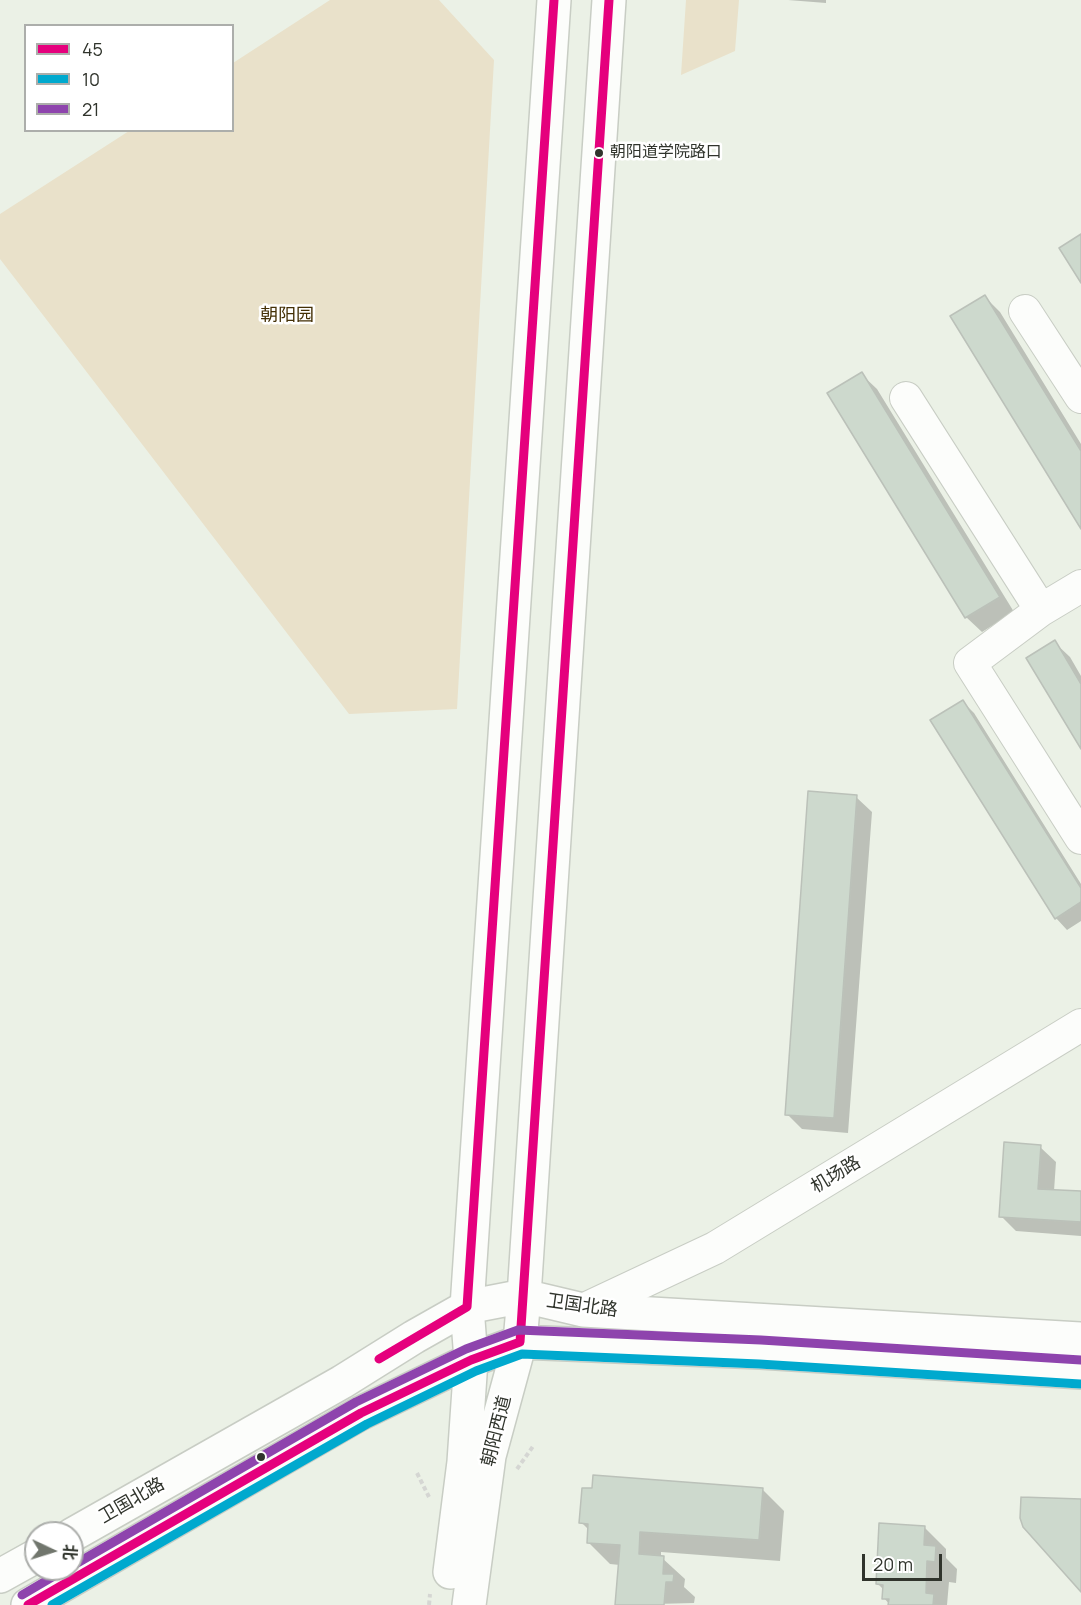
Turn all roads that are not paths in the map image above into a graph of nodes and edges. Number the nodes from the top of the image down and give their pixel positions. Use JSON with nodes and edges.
{"nodes":[{"id":1,"x":554,"y":0,"type":"edge"},
{"id":2,"x":609,"y":0,"type":"edge"},
{"id":3,"x":1025,"y":311,"type":"dead end"},
{"id":4,"x":906,"y":398,"type":"dead end"},
{"id":5,"x":1081,"y":398,"type":"edge"},
{"id":6,"x":1079,"y":591,"type":"edge"},
{"id":7,"x":1041,"y":610,"type":"junction"},
{"id":8,"x":1081,"y":838,"type":"edge"},
{"id":9,"x":1081,"y":1025,"type":"edge"},
{"id":10,"x":524,"y":1296,"type":"junction"},
{"id":11,"x":467,"y":1307,"type":"junction"},
{"id":12,"x":583,"y":1310,"type":"junction"},
{"id":13,"x":1081,"y":1339,"type":"edge"},
{"id":14,"x":520,"y":1342,"type":"junction"},
{"id":15,"x":471,"y":1360,"type":"junction"},
{"id":16,"x":1081,"y":1372,"type":"edge"},
{"id":17,"x":84,"y":1528,"type":"edge"},
{"id":18,"x":24,"y":1563,"type":"edge"},
{"id":19,"x":0,"y":1576,"type":"edge"},
{"id":20,"x":28,"y":1605,"type":"edge"},
{"id":21,"x":446,"y":1605,"type":"edge"},
{"id":22,"x":469,"y":1605,"type":"edge"}],
"edges":[{"from":1,"to":11,"type":"main road","name":"朝阳西道"},
{"from":2,"to":10,"type":"main road","name":"朝阳西道"},
{"from":3,"to":5,"type":"street"},
{"from":4,"to":7,"type":"street"},
{"from":6,"to":7,"type":"street"},
{"from":7,"to":8,"type":"street"},
{"from":9,"to":12,"type":"street","name":"机场路"},
{"from":10,"to":11,"type":"main road","name":"卫国北路"},
{"from":10,"to":12,"type":"main road","name":"卫国北路"},
{"from":10,"to":14,"type":"main road","name":"朝阳西道"},
{"from":11,"to":15,"type":"main road","name":"朝阳西道"},
{"from":11,"to":17,"type":"main road","name":"卫国北路"},
{"from":12,"to":13,"type":"main road","name":"卫国北路"},
{"from":14,"to":15,"type":"main road","name":"卫国北路"},
{"from":14,"to":16,"type":"main road","name":"卫国北路"},
{"from":14,"to":22,"type":"main road","name":"朝阳西道"},
{"from":15,"to":20,"type":"main road","name":"卫国北路"},
{"from":15,"to":21,"type":"main road","name":"朝阳西道"},
{"from":18,"to":19,"type":"main road"}]}
